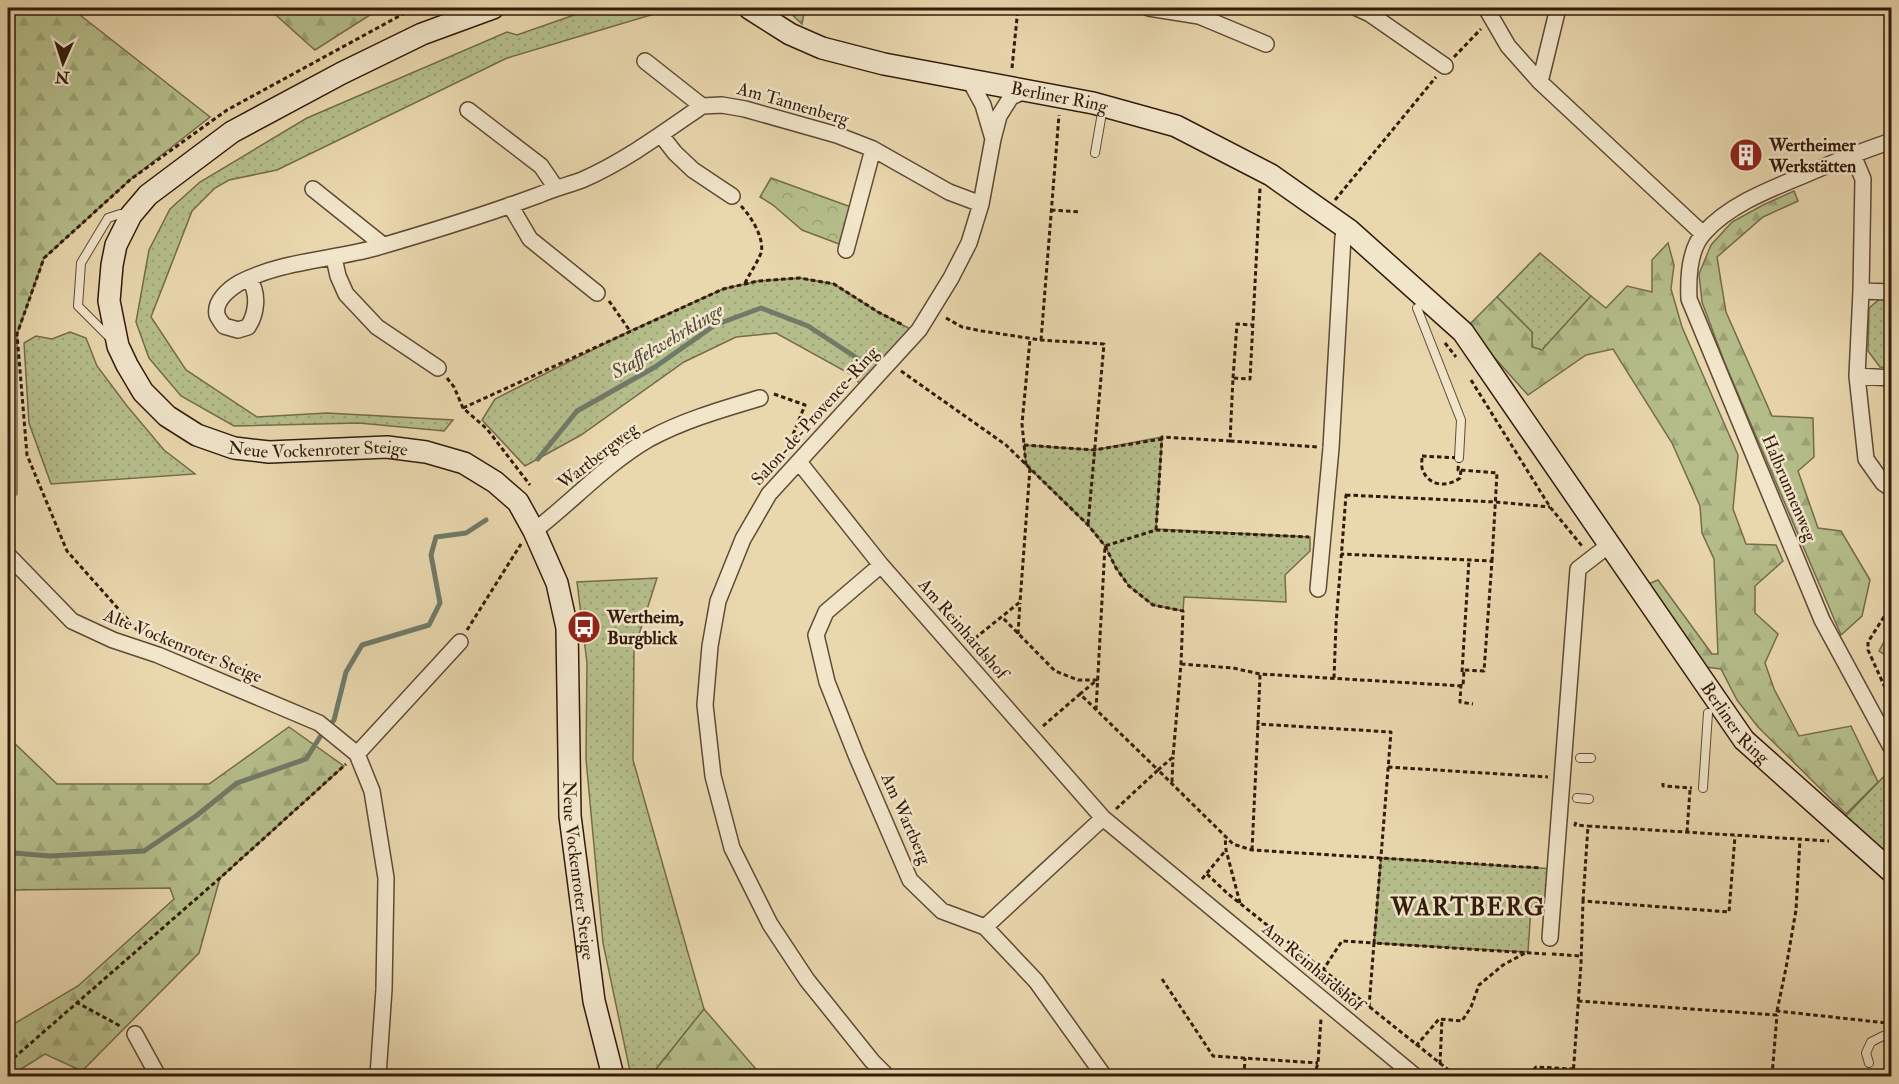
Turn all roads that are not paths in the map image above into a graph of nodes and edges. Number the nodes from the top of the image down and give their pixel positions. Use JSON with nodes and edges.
{"nodes":[{"id":1,"x":493,"y":8,"type":"edge"},
{"id":2,"x":750,"y":8,"type":"edge"},
{"id":3,"x":1149,"y":8,"type":"edge"},
{"id":4,"x":1357,"y":8,"type":"edge"},
{"id":5,"x":1558,"y":8,"type":"edge"},
{"id":6,"x":1200,"y":12,"type":"edge"},
{"id":7,"x":1488,"y":12,"type":"edge"},
{"id":8,"x":1266,"y":44,"type":"dead end"},
{"id":9,"x":645,"y":61,"type":"dead end"},
{"id":10,"x":1445,"y":66,"type":"road end"},
{"id":11,"x":970,"y":81,"type":"junction"},
{"id":12,"x":1540,"y":82,"type":"junction"},
{"id":13,"x":1018,"y":89,"type":"junction"},
{"id":14,"x":702,"y":106,"type":"junction"},
{"id":15,"x":1103,"y":106,"type":"junction"},
{"id":16,"x":468,"y":110,"type":"dead end"},
{"id":17,"x":661,"y":135,"type":"junction"},
{"id":18,"x":993,"y":139,"type":"junction"},
{"id":19,"x":1892,"y":141,"type":"edge"},
{"id":20,"x":873,"y":149,"type":"junction"},
{"id":21,"x":1095,"y":153,"type":"dead end"},
{"id":22,"x":1853,"y":154,"type":"junction"},
{"id":23,"x":556,"y":188,"type":"junction"},
{"id":24,"x":313,"y":189,"type":"dead end"},
{"id":25,"x":732,"y":195,"type":"road end"},
{"id":26,"x":981,"y":204,"type":"junction"},
{"id":27,"x":510,"y":205,"type":"junction"},
{"id":28,"x":131,"y":215,"type":"junction"},
{"id":29,"x":1349,"y":230,"type":"junction"},
{"id":30,"x":1703,"y":234,"type":"junction"},
{"id":31,"x":383,"y":245,"type":"junction"},
{"id":32,"x":846,"y":250,"type":"dead end"},
{"id":33,"x":334,"y":258,"type":"junction"},
{"id":34,"x":249,"y":279,"type":"dead end"},
{"id":35,"x":1861,"y":291,"type":"junction"},
{"id":36,"x":1892,"y":292,"type":"edge"},
{"id":37,"x":597,"y":293,"type":"road end"},
{"id":38,"x":1417,"y":308,"type":"dead end"},
{"id":39,"x":118,"y":346,"type":"junction"},
{"id":40,"x":438,"y":368,"type":"road end"},
{"id":41,"x":1857,"y":376,"type":"junction"},
{"id":42,"x":1892,"y":378,"type":"edge"},
{"id":43,"x":760,"y":398,"type":"road end"},
{"id":44,"x":1457,"y":458,"type":"road end"},
{"id":45,"x":798,"y":462,"type":"junction"},
{"id":46,"x":1892,"y":489,"type":"edge"},
{"id":47,"x":534,"y":531,"type":"junction"},
{"id":48,"x":1609,"y":545,"type":"junction"},
{"id":49,"x":8,"y":555,"type":"edge"},
{"id":50,"x":881,"y":565,"type":"junction"},
{"id":51,"x":1318,"y":589,"type":"dead end"},
{"id":52,"x":460,"y":642,"type":"road end"},
{"id":53,"x":1708,"y":713,"type":"dead end"},
{"id":54,"x":1892,"y":749,"type":"edge"},
{"id":55,"x":357,"y":754,"type":"junction"},
{"id":56,"x":1580,"y":758,"type":"dead end"},
{"id":57,"x":1591,"y":758,"type":"dead end"},
{"id":58,"x":1703,"y":788,"type":"dead end"},
{"id":59,"x":1577,"y":798,"type":"road end"},
{"id":60,"x":1589,"y":799,"type":"dead end"},
{"id":61,"x":1103,"y":818,"type":"junction"},
{"id":62,"x":1892,"y":872,"type":"edge"},
{"id":63,"x":985,"y":927,"type":"junction"},
{"id":64,"x":1550,"y":938,"type":"dead end"},
{"id":65,"x":135,"y":1034,"type":"road end"},
{"id":66,"x":1892,"y":1036,"type":"edge"},
{"id":67,"x":1869,"y":1063,"type":"dead end"},
{"id":68,"x":158,"y":1077,"type":"edge"},
{"id":69,"x":378,"y":1077,"type":"edge"},
{"id":70,"x":613,"y":1077,"type":"edge"},
{"id":71,"x":887,"y":1077,"type":"edge"},
{"id":72,"x":1104,"y":1077,"type":"edge"},
{"id":73,"x":1415,"y":1077,"type":"edge"}],
"edges":[{"from":1,"to":28,"type":"main road","name":"Neue Vockenroter Steige"},
{"from":2,"to":11,"type":"main road","name":"Berliner Ring"},
{"from":3,"to":6,"type":"street"},
{"from":4,"to":10,"type":"street"},
{"from":5,"to":12,"type":"street"},
{"from":6,"to":8,"type":"street"},
{"from":7,"to":12,"type":"street"},
{"from":9,"to":14,"type":"street"},
{"from":11,"to":13,"type":"main road","name":"Berliner Ring"},
{"from":11,"to":18,"type":"street","name":"Salon-de-Provence-Ring"},
{"from":12,"to":30,"type":"street"},
{"from":13,"to":15,"type":"main road","name":"Berliner Ring"},
{"from":13,"to":18,"type":"street","name":"Salon-de-Provence-Ring"},
{"from":14,"to":17,"type":"street"},
{"from":14,"to":20,"type":"street","name":"Am Tannenberg"},
{"from":15,"to":21,"type":"lane"},
{"from":15,"to":29,"type":"main road","name":"Berliner Ring"},
{"from":16,"to":23,"type":"street"},
{"from":17,"to":23,"type":"street"},
{"from":17,"to":25,"type":"street"},
{"from":18,"to":26,"type":"street","name":"Salon-de-Provence-Ring"},
{"from":19,"to":22,"type":"street","name":"Halbrunnenweg"},
{"from":20,"to":26,"type":"street","name":"Am Tannenberg"},
{"from":20,"to":32,"type":"street"},
{"from":22,"to":30,"type":"street","name":"Halbrunnenweg"},
{"from":22,"to":35,"type":"street"},
{"from":23,"to":27,"type":"street"},
{"from":24,"to":31,"type":"street"},
{"from":26,"to":45,"type":"street","name":"Salon-de-Provence-Ring"},
{"from":27,"to":31,"type":"street"},
{"from":27,"to":37,"type":"street"},
{"from":28,"to":39,"type":"main road","name":"Neue Vockenroter Steige"},
{"from":28,"to":39,"type":"lane"},
{"from":29,"to":48,"type":"main road","name":"Berliner Ring"},
{"from":29,"to":51,"type":"street"},
{"from":30,"to":54,"type":"street","name":"Halbrunnenweg"},
{"from":31,"to":33,"type":"street"},
{"from":33,"to":34,"type":"street"},
{"from":33,"to":40,"type":"street"},
{"from":35,"to":36,"type":"street"},
{"from":35,"to":41,"type":"street"},
{"from":38,"to":44,"type":"lane"},
{"from":39,"to":47,"type":"main road","name":"Neue Vockenroter Steige"},
{"from":41,"to":42,"type":"street"},
{"from":41,"to":46,"type":"street"},
{"from":43,"to":47,"type":"street","name":"Wartbergweg"},
{"from":45,"to":50,"type":"street","name":"Am Reinhardshof"},
{"from":45,"to":71,"type":"street","name":"Salon-de-Provence-Ring"},
{"from":47,"to":70,"type":"main road","name":"Neue Vockenroter Steige"},
{"from":48,"to":62,"type":"main road","name":"Berliner Ring"},
{"from":48,"to":64,"type":"street"},
{"from":49,"to":55,"type":"street","name":"Alte Vockenroter Steige"},
{"from":50,"to":61,"type":"street","name":"Am Reinhardshof"},
{"from":50,"to":63,"type":"street","name":"Am Wartberg"},
{"from":52,"to":55,"type":"street"},
{"from":53,"to":58,"type":"lane"},
{"from":55,"to":69,"type":"street","name":"Alte Vockenroter Steige"},
{"from":56,"to":57,"type":"lane"},
{"from":59,"to":60,"type":"lane"},
{"from":61,"to":63,"type":"street"},
{"from":61,"to":73,"type":"street","name":"Am Reinhardshof"},
{"from":63,"to":72,"type":"street","name":"Am Wartberg"},
{"from":65,"to":68,"type":"street"},
{"from":66,"to":67,"type":"lane"}]}
